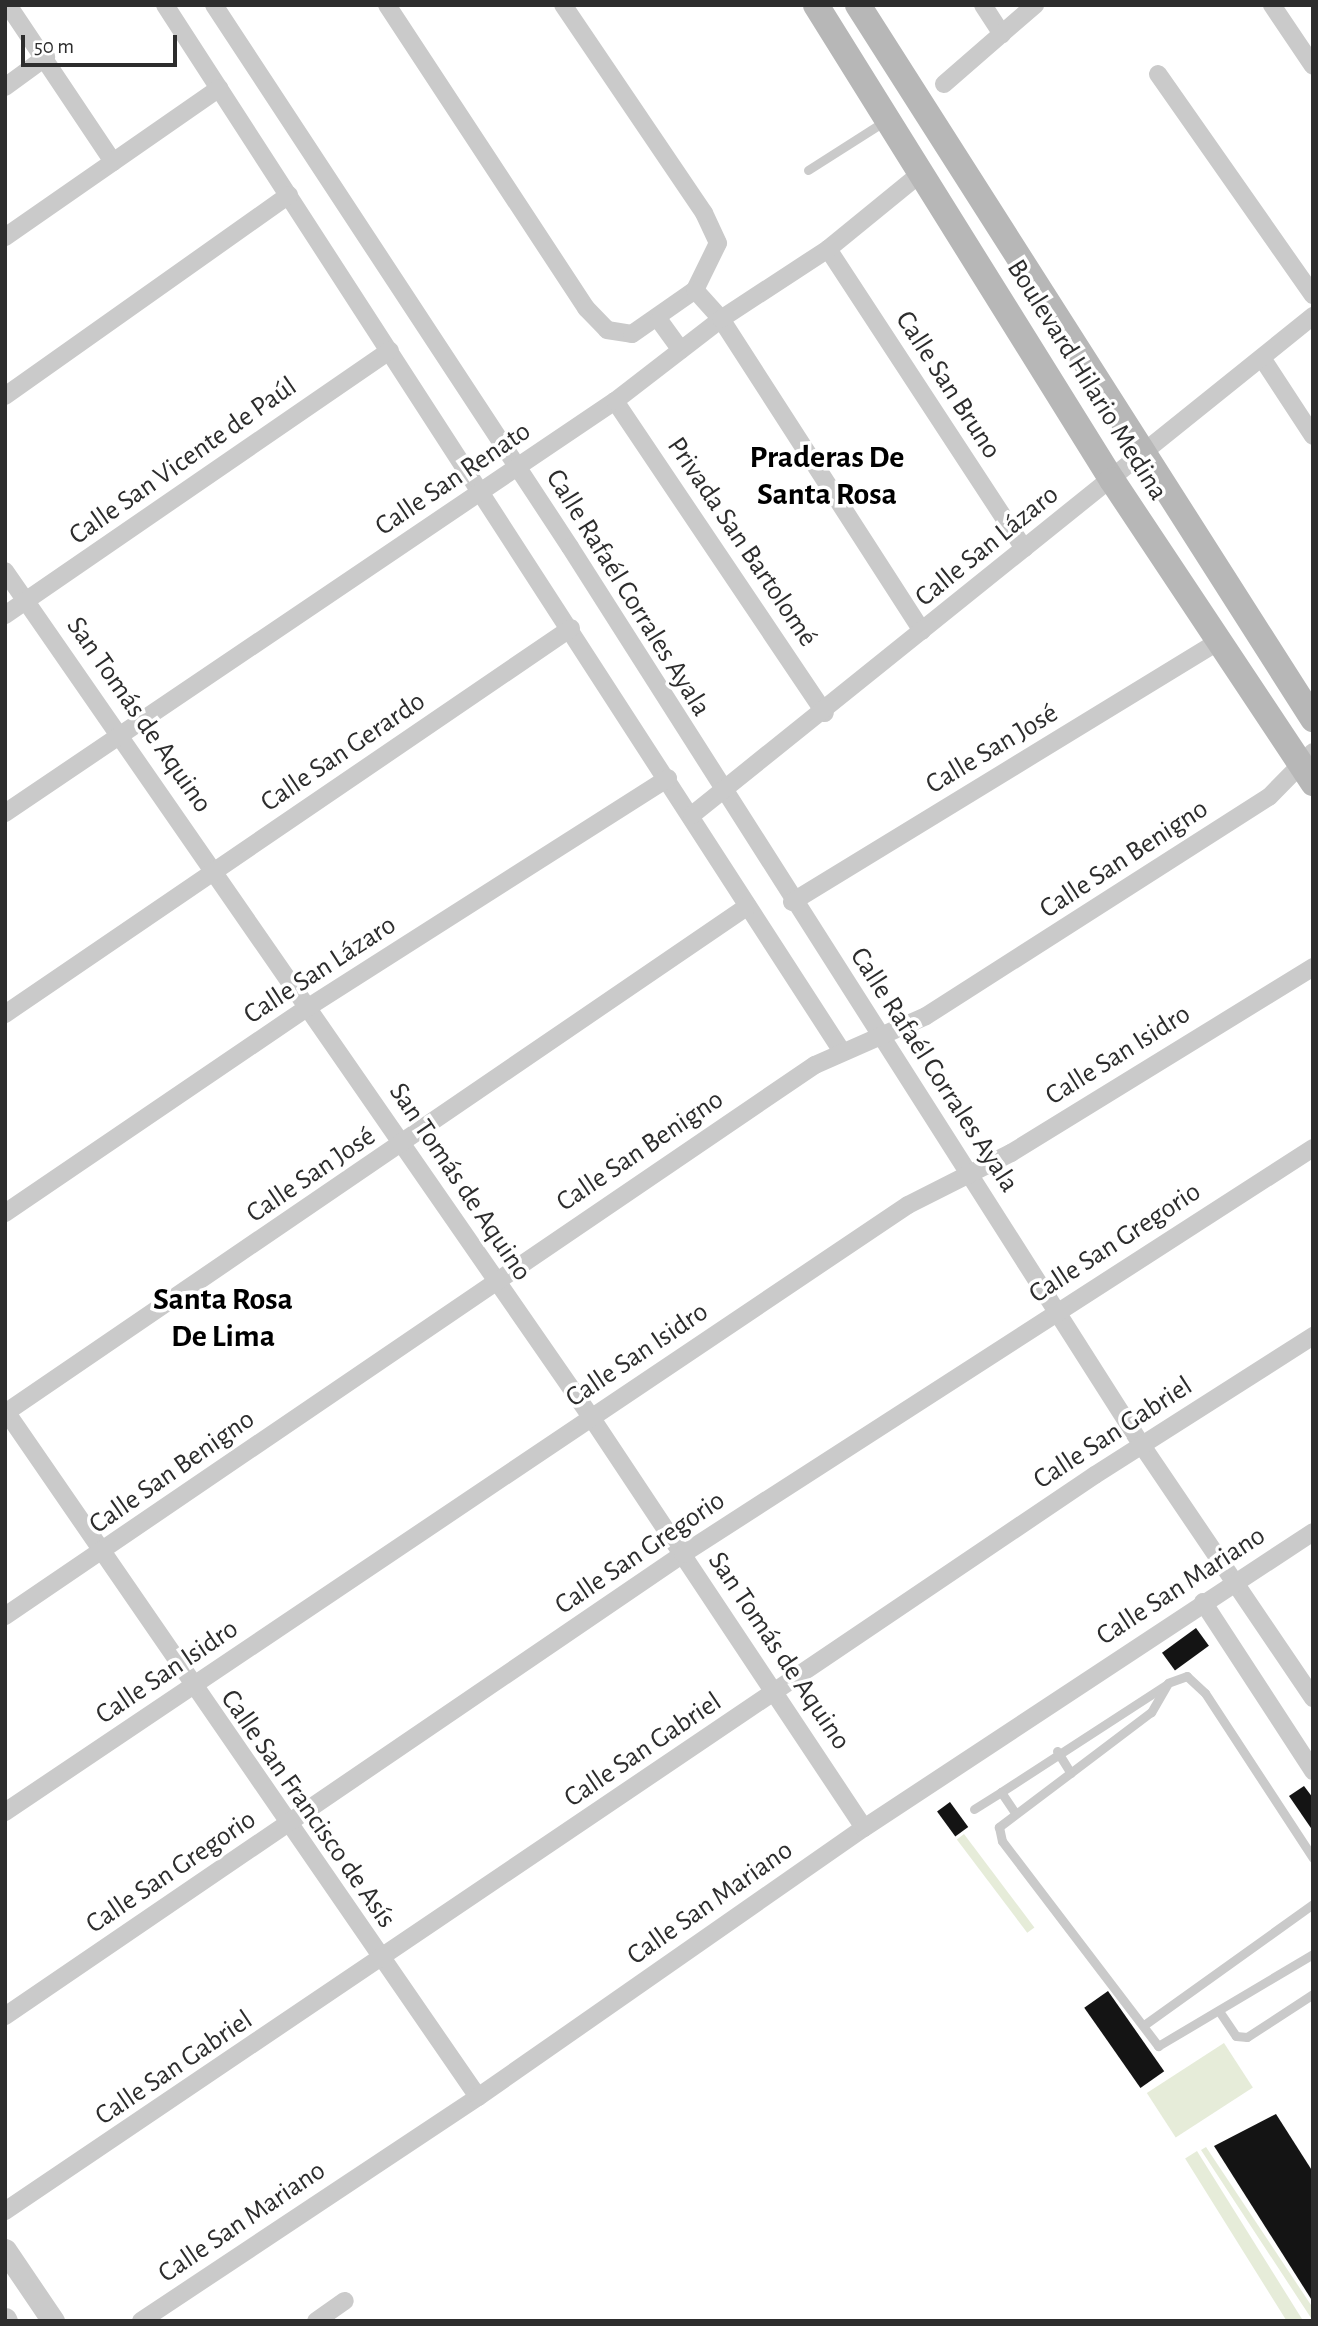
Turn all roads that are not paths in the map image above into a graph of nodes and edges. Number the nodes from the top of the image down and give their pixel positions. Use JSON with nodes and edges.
{"nodes":[{"id":1,"x":165,"y":5,"type":"edge"},
{"id":2,"x":214,"y":5,"type":"edge"},
{"id":3,"x":387,"y":5,"type":"edge"},
{"id":4,"x":563,"y":5,"type":"edge"},
{"id":5,"x":816,"y":5,"type":"edge"},
{"id":6,"x":858,"y":5,"type":"edge"},
{"id":7,"x":983,"y":5,"type":"edge"},
{"id":8,"x":1035,"y":5,"type":"edge"},
{"id":9,"x":1272,"y":5,"type":"edge"},
{"id":10,"x":9,"y":14,"type":"edge"},
{"id":11,"x":1002,"y":34,"type":"junction"},
{"id":12,"x":46,"y":57,"type":"junction"},
{"id":13,"x":1313,"y":66,"type":"edge"},
{"id":14,"x":1158,"y":74,"type":"dead end"},
{"id":15,"x":944,"y":84,"type":"dead end"},
{"id":16,"x":5,"y":87,"type":"edge"},
{"id":17,"x":219,"y":88,"type":"junction"},
{"id":18,"x":886,"y":120,"type":"junction"},
{"id":19,"x":113,"y":162,"type":"junction"},
{"id":20,"x":808,"y":170,"type":"dead end"},
{"id":21,"x":920,"y":174,"type":"junction"},
{"id":22,"x":289,"y":195,"type":"junction"},
{"id":23,"x":5,"y":237,"type":"edge"},
{"id":24,"x":828,"y":249,"type":"junction"},
{"id":25,"x":695,"y":290,"type":"junction"},
{"id":26,"x":1313,"y":295,"type":"edge"},
{"id":27,"x":1313,"y":316,"type":"edge"},
{"id":28,"x":721,"y":319,"type":"junction"},
{"id":29,"x":659,"y":320,"type":"junction"},
{"id":30,"x":390,"y":350,"type":"junction"},
{"id":31,"x":681,"y":351,"type":"junction"},
{"id":32,"x":1262,"y":358,"type":"junction"},
{"id":33,"x":5,"y":396,"type":"edge"},
{"id":34,"x":615,"y":401,"type":"junction"},
{"id":35,"x":1313,"y":436,"type":"edge"},
{"id":36,"x":1143,"y":454,"type":"junction"},
{"id":37,"x":517,"y":467,"type":"junction"},
{"id":38,"x":1112,"y":480,"type":"junction"},
{"id":39,"x":483,"y":493,"type":"junction"},
{"id":40,"x":1024,"y":550,"type":"junction"},
{"id":41,"x":5,"y":571,"type":"edge"},
{"id":42,"x":26,"y":601,"type":"junction"},
{"id":43,"x":5,"y":615,"type":"edge"},
{"id":44,"x":571,"y":628,"type":"junction"},
{"id":45,"x":922,"y":631,"type":"junction"},
{"id":46,"x":1219,"y":641,"type":"junction"},
{"id":47,"x":825,"y":713,"type":"junction"},
{"id":48,"x":1313,"y":719,"type":"edge"},
{"id":49,"x":123,"y":733,"type":"junction"},
{"id":50,"x":1309,"y":767,"type":"edge"},
{"id":51,"x":668,"y":778,"type":"junction"},
{"id":52,"x":724,"y":793,"type":"junction"},
{"id":53,"x":5,"y":813,"type":"edge"},
{"id":54,"x":692,"y":815,"type":"junction"},
{"id":55,"x":215,"y":872,"type":"junction"},
{"id":56,"x":792,"y":902,"type":"junction"},
{"id":57,"x":748,"y":906,"type":"junction"},
{"id":58,"x":1313,"y":967,"type":"edge"},
{"id":59,"x":307,"y":1008,"type":"junction"},
{"id":60,"x":5,"y":1014,"type":"edge"},
{"id":61,"x":882,"y":1038,"type":"junction"},
{"id":62,"x":841,"y":1050,"type":"junction"},
{"id":63,"x":404,"y":1144,"type":"junction"},
{"id":64,"x":1313,"y":1148,"type":"edge"},
{"id":65,"x":971,"y":1174,"type":"junction"},
{"id":66,"x":5,"y":1213,"type":"edge"},
{"id":67,"x":495,"y":1280,"type":"junction"},
{"id":68,"x":1059,"y":1310,"type":"junction"},
{"id":69,"x":1313,"y":1336,"type":"edge"},
{"id":70,"x":6,"y":1412,"type":"edge"},
{"id":71,"x":591,"y":1416,"type":"junction"},
{"id":72,"x":1141,"y":1444,"type":"junction"},
{"id":73,"x":1313,"y":1532,"type":"edge"},
{"id":74,"x":101,"y":1552,"type":"junction"},
{"id":75,"x":683,"y":1554,"type":"junction"},
{"id":76,"x":1235,"y":1580,"type":"junction"},
{"id":77,"x":1203,"y":1602,"type":"junction"},
{"id":78,"x":5,"y":1616,"type":"edge"},
{"id":79,"x":1168,"y":1683,"type":"junction"},
{"id":80,"x":192,"y":1687,"type":"junction"},
{"id":81,"x":775,"y":1691,"type":"junction"},
{"id":82,"x":1142,"y":1698,"type":"junction"},
{"id":83,"x":1313,"y":1698,"type":"edge"},
{"id":84,"x":1151,"y":1712,"type":"junction"},
{"id":85,"x":1102,"y":1723,"type":"junction"},
{"id":86,"x":1114,"y":1739,"type":"junction"},
{"id":87,"x":1057,"y":1751,"type":"junction"},
{"id":88,"x":1313,"y":1771,"type":"edge"},
{"id":89,"x":1071,"y":1773,"type":"junction"},
{"id":90,"x":1001,"y":1792,"type":"junction"},
{"id":91,"x":974,"y":1809,"type":"dead end"},
{"id":92,"x":1014,"y":1811,"type":"junction"},
{"id":93,"x":5,"y":1812,"type":"edge"},
{"id":94,"x":288,"y":1824,"type":"junction"},
{"id":95,"x":864,"y":1828,"type":"junction"},
{"id":96,"x":1312,"y":1856,"type":"edge"},
{"id":97,"x":1313,"y":1904,"type":"edge"},
{"id":98,"x":1313,"y":1954,"type":"edge"},
{"id":99,"x":382,"y":1961,"type":"junction"},
{"id":100,"x":1313,"y":1994,"type":"edge"},
{"id":101,"x":1219,"y":2011,"type":"junction"},
{"id":102,"x":5,"y":2016,"type":"edge"},
{"id":103,"x":1144,"y":2025,"type":"junction"},
{"id":104,"x":478,"y":2097,"type":"junction"},
{"id":105,"x":5,"y":2211,"type":"edge"},
{"id":106,"x":5,"y":2250,"type":"edge"},
{"id":107,"x":345,"y":2301,"type":"dead end"},
{"id":108,"x":53,"y":2321,"type":"edge"},
{"id":109,"x":141,"y":2321,"type":"edge"},
{"id":110,"x":316,"y":2321,"type":"edge"}],
"edges":[{"from":1,"to":17,"type":"street"},
{"from":2,"to":37,"type":"street","name":"Calle Rafaél Corrales Ayala"},
{"from":3,"to":29,"type":"street"},
{"from":4,"to":25,"type":"street"},
{"from":5,"to":18,"type":"main road","name":"Boulevard Hilario Medina"},
{"from":6,"to":36,"type":"main road","name":"Boulevard Hilario Medina"},
{"from":7,"to":11,"type":"street"},
{"from":8,"to":11,"type":"street"},
{"from":9,"to":13,"type":"street"},
{"from":10,"to":12,"type":"street"},
{"from":11,"to":15,"type":"street"},
{"from":12,"to":16,"type":"street"},
{"from":12,"to":19,"type":"street"},
{"from":14,"to":26,"type":"street"},
{"from":17,"to":19,"type":"street"},
{"from":17,"to":22,"type":"street"},
{"from":18,"to":20,"type":"lane"},
{"from":18,"to":21,"type":"main road","name":"Boulevard Hilario Medina"},
{"from":19,"to":23,"type":"street"},
{"from":21,"to":24,"type":"street","name":"Calle San Renato"},
{"from":21,"to":38,"type":"main road","name":"Boulevard Hilario Medina"},
{"from":22,"to":30,"type":"street"},
{"from":22,"to":33,"type":"street"},
{"from":24,"to":28,"type":"street","name":"Calle San Renato"},
{"from":24,"to":40,"type":"street","name":"Calle San Bruno"},
{"from":25,"to":28,"type":"street"},
{"from":25,"to":29,"type":"street"},
{"from":27,"to":32,"type":"street","name":"Calle San Lázaro"},
{"from":28,"to":31,"type":"street","name":"Calle San Renato"},
{"from":28,"to":45,"type":"street"},
{"from":29,"to":31,"type":"street"},
{"from":30,"to":39,"type":"street"},
{"from":30,"to":42,"type":"street","name":"Calle San Vicente de Paúl"},
{"from":31,"to":34,"type":"street","name":"Calle San Renato"},
{"from":32,"to":35,"type":"street"},
{"from":32,"to":36,"type":"street","name":"Calle San Lázaro"},
{"from":34,"to":37,"type":"street","name":"Calle San Renato"},
{"from":34,"to":47,"type":"street","name":"Privada San Bartolomé"},
{"from":36,"to":38,"type":"street","name":"Calle San Lázaro"},
{"from":36,"to":48,"type":"main road","name":"Boulevard Hilario Medina"},
{"from":37,"to":39,"type":"street","name":"Calle San Renato"},
{"from":37,"to":52,"type":"street","name":"Calle Rafaél Corrales Ayala"},
{"from":38,"to":40,"type":"street","name":"Calle San Lázaro"},
{"from":38,"to":46,"type":"main road","name":"Boulevard Hilario Medina"},
{"from":39,"to":44,"type":"street"},
{"from":39,"to":49,"type":"street","name":"Calle San Renato"},
{"from":40,"to":45,"type":"street","name":"Calle San Lázaro"},
{"from":41,"to":42,"type":"street","name":"San Tomás de Aquino"},
{"from":42,"to":43,"type":"street","name":"Calle San Vicente de Paúl"},
{"from":42,"to":49,"type":"street","name":"San Tomás de Aquino"},
{"from":44,"to":51,"type":"street"},
{"from":44,"to":55,"type":"street","name":"Calle San Gerardo"},
{"from":45,"to":47,"type":"street","name":"Calle San Lázaro"},
{"from":46,"to":50,"type":"main road","name":"Boulevard Hilario Medina"},
{"from":46,"to":56,"type":"street","name":"Calle San José"},
{"from":47,"to":52,"type":"street","name":"Calle San Lázaro"},
{"from":49,"to":53,"type":"street","name":"Calle San Renato"},
{"from":49,"to":55,"type":"street","name":"San Tomás de Aquino"},
{"from":50,"to":61,"type":"street","name":"Calle San Benigno"},
{"from":51,"to":54,"type":"street"},
{"from":51,"to":59,"type":"street","name":"Calle San Lázaro"},
{"from":52,"to":54,"type":"street","name":"Calle San Lázaro"},
{"from":52,"to":56,"type":"street","name":"Calle Rafaél Corrales Ayala"},
{"from":54,"to":57,"type":"street"},
{"from":55,"to":59,"type":"street","name":"San Tomás de Aquino"},
{"from":55,"to":60,"type":"street","name":"Calle San Gerardo"},
{"from":56,"to":61,"type":"street","name":"Calle Rafaél Corrales Ayala"},
{"from":57,"to":62,"type":"street"},
{"from":57,"to":63,"type":"street","name":"Calle San José"},
{"from":58,"to":65,"type":"street","name":"Calle San Isidro"},
{"from":59,"to":63,"type":"street","name":"San Tomás de Aquino"},
{"from":59,"to":66,"type":"street","name":"Calle San Lázaro"},
{"from":61,"to":62,"type":"street","name":"Calle San Benigno"},
{"from":61,"to":65,"type":"street","name":"Calle Rafaél Corrales Ayala"},
{"from":62,"to":67,"type":"street","name":"Calle San Benigno"},
{"from":63,"to":67,"type":"street","name":"San Tomás de Aquino"},
{"from":63,"to":70,"type":"street","name":"Calle San José"},
{"from":64,"to":68,"type":"street","name":"Calle San Gregorio"},
{"from":65,"to":68,"type":"street","name":"Calle Rafaél Corrales Ayala"},
{"from":65,"to":71,"type":"street","name":"Calle San Isidro"},
{"from":67,"to":71,"type":"street","name":"San Tomás de Aquino"},
{"from":67,"to":74,"type":"street","name":"Calle San Benigno"},
{"from":68,"to":72,"type":"street","name":"Calle Rafaél Corrales Ayala"},
{"from":68,"to":75,"type":"street","name":"Calle San Gregorio"},
{"from":69,"to":72,"type":"street","name":"Calle San Gabriel"},
{"from":70,"to":74,"type":"street","name":"Calle San Francisco de Asís"},
{"from":71,"to":75,"type":"street","name":"San Tomás de Aquino"},
{"from":71,"to":80,"type":"street","name":"Calle San Isidro"},
{"from":72,"to":76,"type":"street","name":"Calle Rafaél Corrales Ayala"},
{"from":72,"to":81,"type":"street","name":"Calle San Gabriel"},
{"from":73,"to":76,"type":"street","name":"Calle San Mariano"},
{"from":74,"to":78,"type":"street","name":"Calle San Benigno"},
{"from":74,"to":80,"type":"street","name":"Calle San Francisco de Asís"},
{"from":75,"to":81,"type":"street","name":"San Tomás de Aquino"},
{"from":75,"to":94,"type":"street","name":"Calle San Gregorio"},
{"from":76,"to":77,"type":"street","name":"Calle San Mariano"},
{"from":76,"to":83,"type":"street","name":"Calle Rafaél Corrales Ayala"},
{"from":77,"to":88,"type":"street"},
{"from":77,"to":95,"type":"street","name":"Calle San Mariano"},
{"from":79,"to":82,"type":"lane"},
{"from":79,"to":84,"type":"lane"},
{"from":79,"to":96,"type":"lane"},
{"from":80,"to":93,"type":"street","name":"Calle San Isidro"},
{"from":80,"to":94,"type":"street","name":"Calle San Francisco de Asís"},
{"from":81,"to":95,"type":"street","name":"San Tomás de Aquino"},
{"from":81,"to":99,"type":"street","name":"Calle San Gabriel"},
{"from":82,"to":84,"type":"lane"},
{"from":82,"to":85,"type":"lane"},
{"from":84,"to":86,"type":"lane"},
{"from":85,"to":86,"type":"lane"},
{"from":85,"to":87,"type":"lane"},
{"from":86,"to":89,"type":"lane"},
{"from":87,"to":89,"type":"lane"},
{"from":87,"to":90,"type":"lane"},
{"from":89,"to":92,"type":"lane"},
{"from":90,"to":91,"type":"lane"},
{"from":90,"to":92,"type":"lane"},
{"from":92,"to":103,"type":"lane"},
{"from":94,"to":99,"type":"street","name":"Calle San Francisco de Asís"},
{"from":94,"to":102,"type":"street","name":"Calle San Gregorio"},
{"from":95,"to":104,"type":"street","name":"Calle San Mariano"},
{"from":97,"to":103,"type":"lane"},
{"from":98,"to":101,"type":"lane"},
{"from":99,"to":104,"type":"street","name":"Calle San Francisco de Asís"},
{"from":99,"to":105,"type":"street","name":"Calle San Gabriel"},
{"from":100,"to":101,"type":"lane"},
{"from":101,"to":103,"type":"lane"},
{"from":104,"to":109,"type":"street","name":"Calle San Mariano"},
{"from":106,"to":108,"type":"street"},
{"from":107,"to":110,"type":"street"}]}
